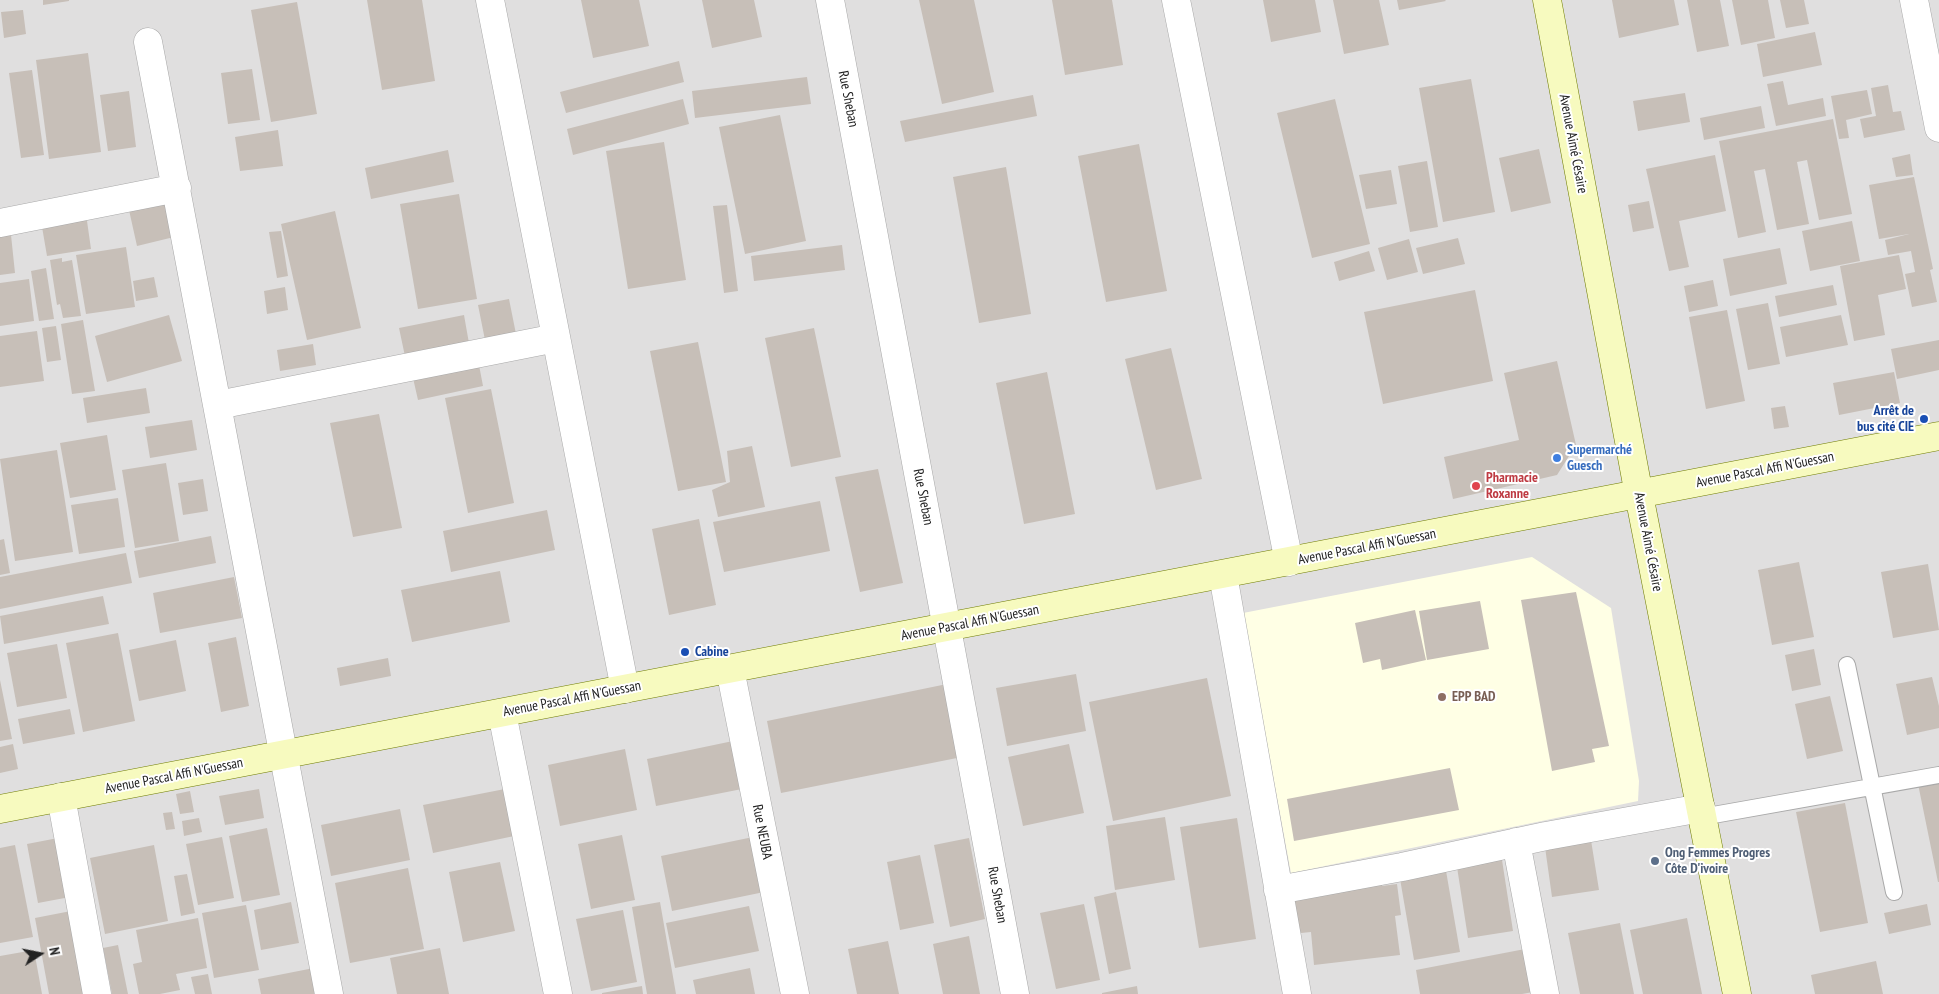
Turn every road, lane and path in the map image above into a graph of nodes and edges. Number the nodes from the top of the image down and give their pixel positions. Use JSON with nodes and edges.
{"nodes":[{"id":1,"x":490,"y":0,"type":"edge"},
{"id":2,"x":830,"y":0,"type":"edge"},
{"id":3,"x":1176,"y":0,"type":"edge"},
{"id":4,"x":1547,"y":0,"type":"edge"},
{"id":5,"x":1914,"y":0,"type":"edge"},
{"id":6,"x":148,"y":42,"type":"dead end"},
{"id":7,"x":1939,"y":128,"type":"edge"},
{"id":8,"x":177,"y":188,"type":"junction"},
{"id":9,"x":0,"y":223,"type":"edge"},
{"id":10,"x":556,"y":338,"type":"junction"},
{"id":11,"x":218,"y":405,"type":"junction"},
{"id":12,"x":1939,"y":436,"type":"edge"},
{"id":13,"x":1639,"y":495,"type":"junction"},
{"id":14,"x":1289,"y":562,"type":"junction"},
{"id":15,"x":1223,"y":575,"type":"junction"},
{"id":16,"x":948,"y":628,"type":"junction"},
{"id":17,"x":1847,"y":665,"type":"dead end"},
{"id":18,"x":730,"y":669,"type":"junction"},
{"id":19,"x":625,"y":689,"type":"junction"},
{"id":20,"x":502,"y":713,"type":"junction"},
{"id":21,"x":284,"y":755,"type":"junction"},
{"id":22,"x":1939,"y":775,"type":"edge"},
{"id":23,"x":1872,"y":787,"type":"junction"},
{"id":24,"x":61,"y":797,"type":"junction"},
{"id":25,"x":0,"y":809,"type":"edge"},
{"id":26,"x":1701,"y":812,"type":"junction"},
{"id":27,"x":1516,"y":842,"type":"junction"},
{"id":28,"x":1278,"y":890,"type":"junction"},
{"id":29,"x":1894,"y":892,"type":"dead end"},
{"id":30,"x":97,"y":994,"type":"edge"},
{"id":31,"x":329,"y":994,"type":"edge"},
{"id":32,"x":558,"y":994,"type":"edge"},
{"id":33,"x":795,"y":994,"type":"edge"},
{"id":34,"x":1015,"y":994,"type":"edge"},
{"id":35,"x":1297,"y":994,"type":"edge"},
{"id":36,"x":1545,"y":994,"type":"edge"},
{"id":37,"x":1737,"y":994,"type":"edge"}],
"edges":[{"from":1,"to":10,"type":"street"},
{"from":2,"to":16,"type":"street","name":"Rue Sheban"},
{"from":3,"to":14,"type":"street"},
{"from":4,"to":13,"type":"street","name":"Avenue Aimé Césaire"},
{"from":5,"to":7,"type":"street"},
{"from":6,"to":8,"type":"street"},
{"from":8,"to":9,"type":"street"},
{"from":8,"to":11,"type":"street"},
{"from":10,"to":11,"type":"street"},
{"from":10,"to":19,"type":"street"},
{"from":11,"to":21,"type":"street"},
{"from":12,"to":13,"type":"street","name":"Avenue Pascal Affi N'Guessan"},
{"from":13,"to":14,"type":"street","name":"Avenue Pascal Affi N'Guessan"},
{"from":13,"to":26,"type":"street","name":"Avenue Aimé Césaire"},
{"from":14,"to":15,"type":"street","name":"Avenue Pascal Affi N'Guessan"},
{"from":15,"to":16,"type":"street","name":"Avenue Pascal Affi N'Guessan"},
{"from":15,"to":28,"type":"street"},
{"from":16,"to":18,"type":"street","name":"Avenue Pascal Affi N'Guessan"},
{"from":16,"to":34,"type":"street","name":"Rue Sheban"},
{"from":17,"to":23,"type":"lane"},
{"from":18,"to":19,"type":"street","name":"Avenue Pascal Affi N'Guessan"},
{"from":18,"to":33,"type":"street","name":"Rue NEUBA"},
{"from":19,"to":20,"type":"street","name":"Avenue Pascal Affi N'Guessan"},
{"from":20,"to":21,"type":"street","name":"Avenue Pascal Affi N'Guessan"},
{"from":20,"to":32,"type":"street"},
{"from":21,"to":24,"type":"street","name":"Avenue Pascal Affi N'Guessan"},
{"from":21,"to":31,"type":"street"},
{"from":22,"to":23,"type":"lane"},
{"from":23,"to":26,"type":"lane"},
{"from":23,"to":29,"type":"lane"},
{"from":24,"to":25,"type":"street","name":"Avenue Pascal Affi N'Guessan"},
{"from":24,"to":30,"type":"street"},
{"from":26,"to":27,"type":"street"},
{"from":26,"to":37,"type":"street","name":"Avenue Aimé Césaire"},
{"from":27,"to":28,"type":"street"},
{"from":27,"to":36,"type":"street"},
{"from":28,"to":35,"type":"street"}]}
